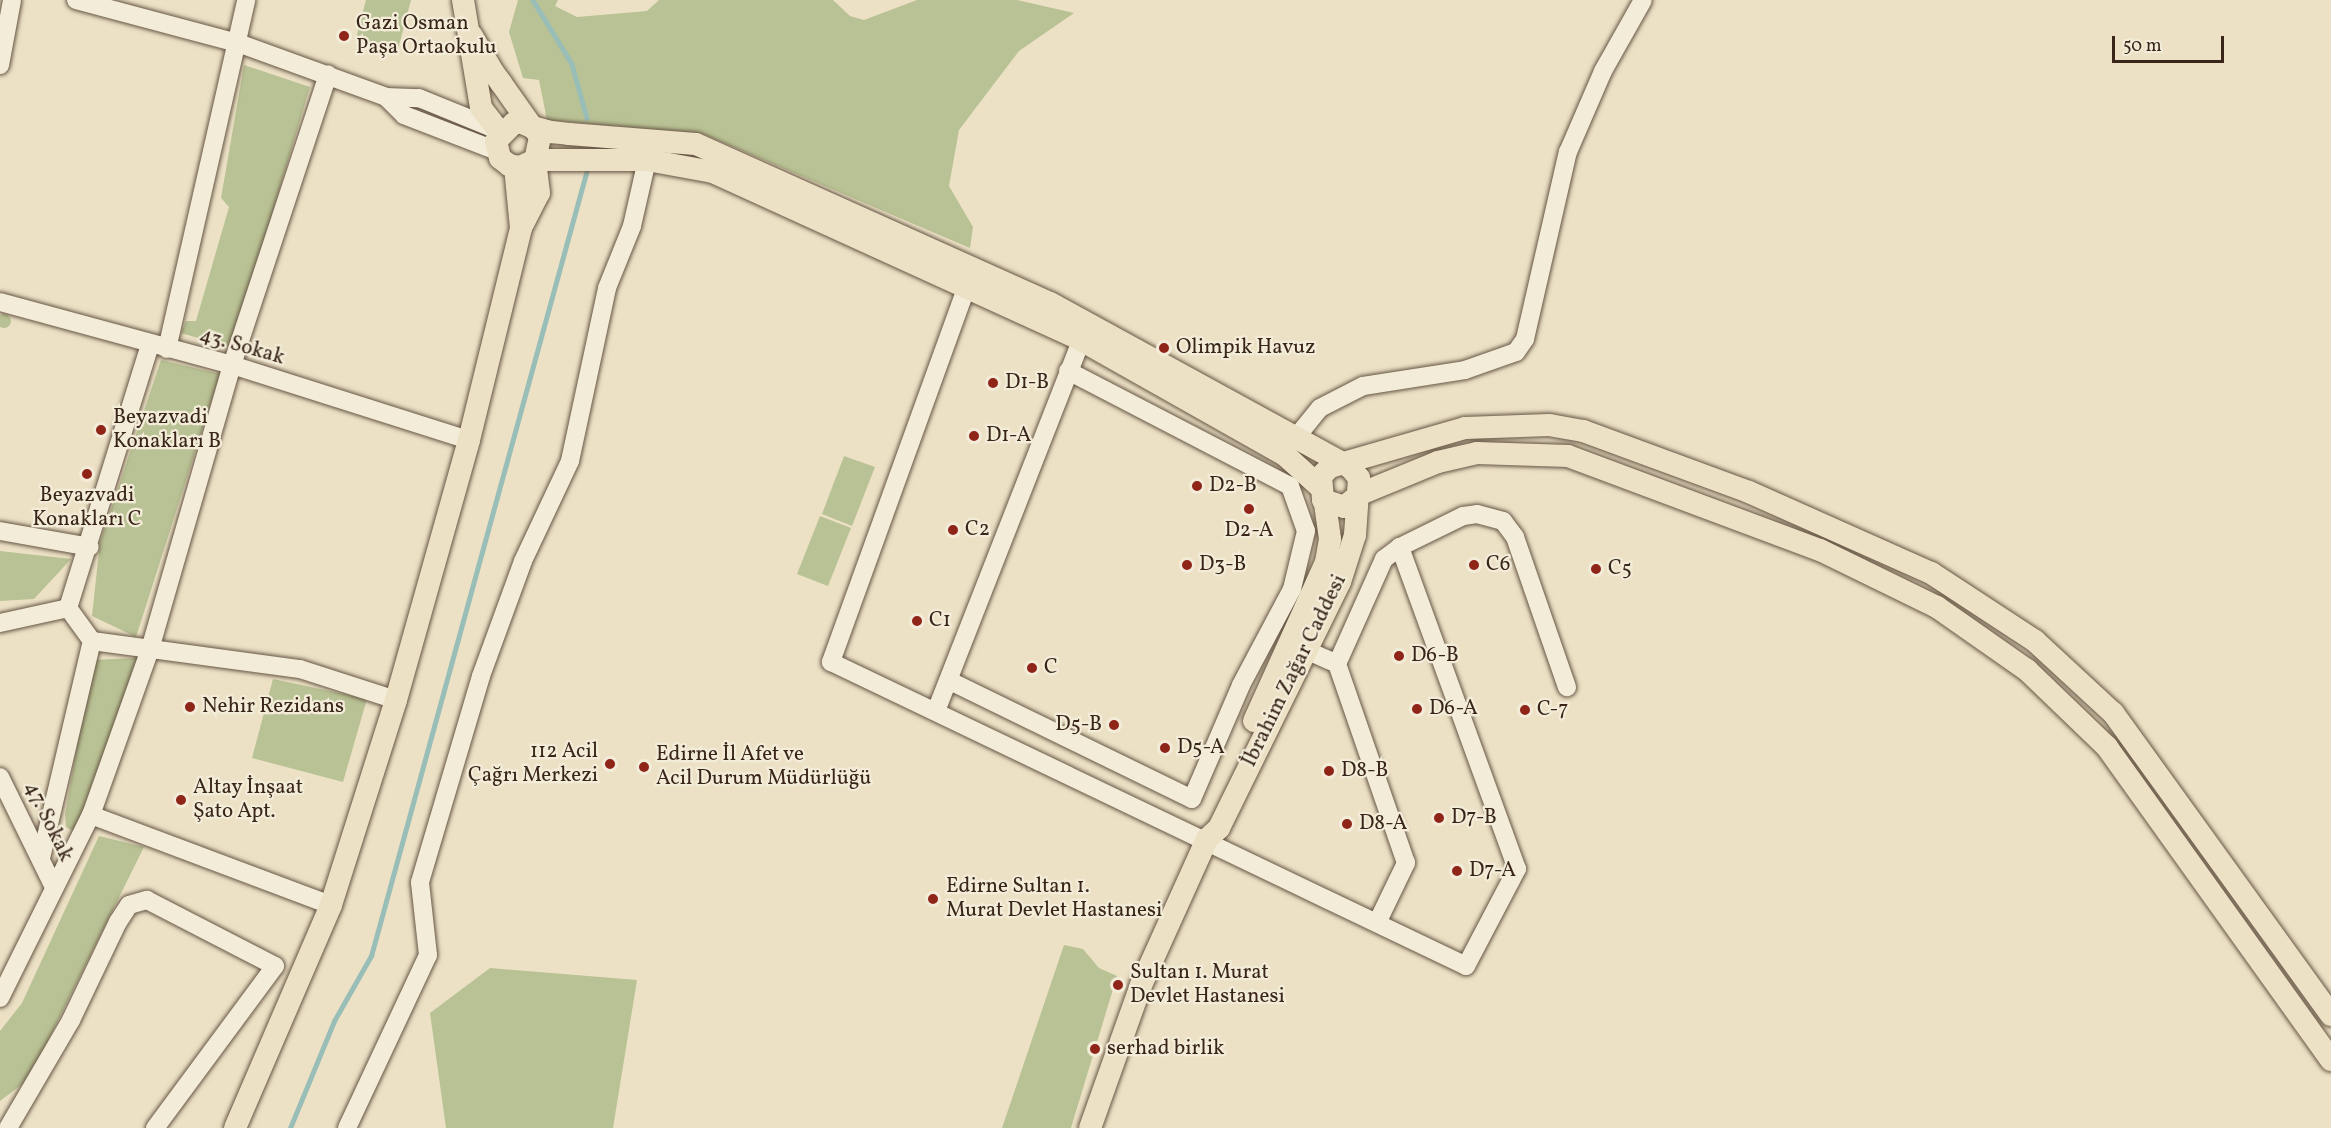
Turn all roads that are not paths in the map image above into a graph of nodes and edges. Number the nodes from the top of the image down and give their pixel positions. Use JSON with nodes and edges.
{"nodes":[{"id":1,"x":12,"y":0,"type":"edge"},
{"id":2,"x":76,"y":0,"type":"edge"},
{"id":3,"x":246,"y":0,"type":"edge"},
{"id":4,"x":463,"y":0,"type":"edge"},
{"id":5,"x":1643,"y":0,"type":"edge"},
{"id":6,"x":472,"y":36,"type":"junction"},
{"id":7,"x":238,"y":43,"type":"junction"},
{"id":8,"x":0,"y":65,"type":"edge"},
{"id":9,"x":328,"y":74,"type":"junction"},
{"id":10,"x":532,"y":127,"type":"junction"},
{"id":11,"x":498,"y":141,"type":"junction"},
{"id":12,"x":647,"y":160,"type":"junction"},
{"id":13,"x":525,"y":164,"type":"junction"},
{"id":14,"x":967,"y":286,"type":"junction"},
{"id":15,"x":0,"y":302,"type":"edge"},
{"id":16,"x":1084,"y":331,"type":"junction"},
{"id":17,"x":158,"y":347,"type":"junction"},
{"id":18,"x":232,"y":365,"type":"junction"},
{"id":19,"x":1068,"y":371,"type":"junction"},
{"id":20,"x":469,"y":440,"type":"junction"},
{"id":21,"x":1294,"y":440,"type":"junction"},
{"id":22,"x":1345,"y":465,"type":"junction"},
{"id":23,"x":1322,"y":493,"type":"junction"},
{"id":24,"x":1360,"y":494,"type":"junction"},
{"id":25,"x":0,"y":531,"type":"edge"},
{"id":26,"x":90,"y":547,"type":"junction"},
{"id":27,"x":1400,"y":547,"type":"junction"},
{"id":28,"x":68,"y":608,"type":"junction"},
{"id":29,"x":0,"y":622,"type":"edge"},
{"id":30,"x":92,"y":641,"type":"junction"},
{"id":31,"x":150,"y":649,"type":"junction"},
{"id":32,"x":1306,"y":650,"type":"junction"},
{"id":33,"x":1336,"y":664,"type":"junction"},
{"id":34,"x":950,"y":681,"type":"junction"},
{"id":35,"x":1567,"y":687,"type":"dead end"},
{"id":36,"x":396,"y":700,"type":"junction"},
{"id":37,"x":936,"y":711,"type":"junction"},
{"id":38,"x":0,"y":777,"type":"edge"},
{"id":39,"x":91,"y":815,"type":"junction"},
{"id":40,"x":1207,"y":839,"type":"junction"},
{"id":41,"x":41,"y":858,"type":"junction"},
{"id":42,"x":54,"y":887,"type":"junction"},
{"id":43,"x":331,"y":905,"type":"junction"},
{"id":44,"x":1377,"y":923,"type":"junction"},
{"id":45,"x":0,"y":998,"type":"edge"},
{"id":46,"x":2331,"y":1015,"type":"edge"},
{"id":47,"x":2331,"y":1060,"type":"edge"},
{"id":48,"x":8,"y":1128,"type":"edge"},
{"id":49,"x":155,"y":1128,"type":"edge"},
{"id":50,"x":235,"y":1128,"type":"edge"},
{"id":51,"x":347,"y":1128,"type":"edge"},
{"id":52,"x":1090,"y":1128,"type":"edge"}],
"edges":[{"from":1,"to":8,"type":"street"},
{"from":2,"to":7,"type":"street"},
{"from":3,"to":7,"type":"street"},
{"from":4,"to":6,"type":"main road"},
{"from":5,"to":21,"type":"street"},
{"from":6,"to":10,"type":"main road"},
{"from":6,"to":11,"type":"main road"},
{"from":7,"to":9,"type":"street"},
{"from":7,"to":17,"type":"street"},
{"from":9,"to":11,"type":"street"},
{"from":9,"to":18,"type":"street"},
{"from":10,"to":11,"type":"main road"},
{"from":10,"to":13,"type":"main road"},
{"from":10,"to":16,"type":"main road"},
{"from":11,"to":13,"type":"main road"},
{"from":12,"to":13,"type":"main road"},
{"from":12,"to":14,"type":"main road"},
{"from":12,"to":51,"type":"street"},
{"from":13,"to":20,"type":"main road"},
{"from":14,"to":16,"type":"main road"},
{"from":14,"to":37,"type":"street"},
{"from":15,"to":17,"type":"street","name":"43. Sokak"},
{"from":16,"to":19,"type":"street"},
{"from":16,"to":21,"type":"main road"},
{"from":16,"to":23,"type":"main road"},
{"from":17,"to":18,"type":"street","name":"43. Sokak"},
{"from":17,"to":26,"type":"street"},
{"from":18,"to":20,"type":"street","name":"43. Sokak"},
{"from":18,"to":31,"type":"street"},
{"from":19,"to":34,"type":"street"},
{"from":19,"to":34,"type":"street"},
{"from":20,"to":36,"type":"main road"},
{"from":21,"to":22,"type":"main road"},
{"from":22,"to":23,"type":"main road"},
{"from":22,"to":24,"type":"main road"},
{"from":22,"to":46,"type":"main road"},
{"from":23,"to":24,"type":"main road"},
{"from":23,"to":40,"type":"main road","name":"İbrahim Zağar Caddesi"},
{"from":24,"to":32,"type":"main road","name":"İbrahim Zağar Caddesi"},
{"from":24,"to":47,"type":"main road"},
{"from":25,"to":26,"type":"street"},
{"from":26,"to":28,"type":"street"},
{"from":27,"to":33,"type":"street"},
{"from":27,"to":35,"type":"street"},
{"from":27,"to":44,"type":"street"},
{"from":28,"to":29,"type":"street"},
{"from":28,"to":30,"type":"street"},
{"from":30,"to":31,"type":"street"},
{"from":30,"to":41,"type":"street"},
{"from":31,"to":36,"type":"street"},
{"from":31,"to":39,"type":"street"},
{"from":32,"to":33,"type":"street"},
{"from":32,"to":40,"type":"main road","name":"İbrahim Zağar Caddesi"},
{"from":33,"to":44,"type":"street"},
{"from":34,"to":37,"type":"street"},
{"from":36,"to":43,"type":"main road"},
{"from":37,"to":40,"type":"street"},
{"from":38,"to":41,"type":"street","name":"47. Sokak"},
{"from":39,"to":42,"type":"street"},
{"from":39,"to":43,"type":"street"},
{"from":40,"to":44,"type":"street"},
{"from":40,"to":52,"type":"main road","name":"İbrahim Zağar Caddesi"},
{"from":41,"to":42,"type":"street","name":"47. Sokak"},
{"from":42,"to":45,"type":"street"},
{"from":43,"to":50,"type":"main road"},
{"from":48,"to":49,"type":"street"}]}
